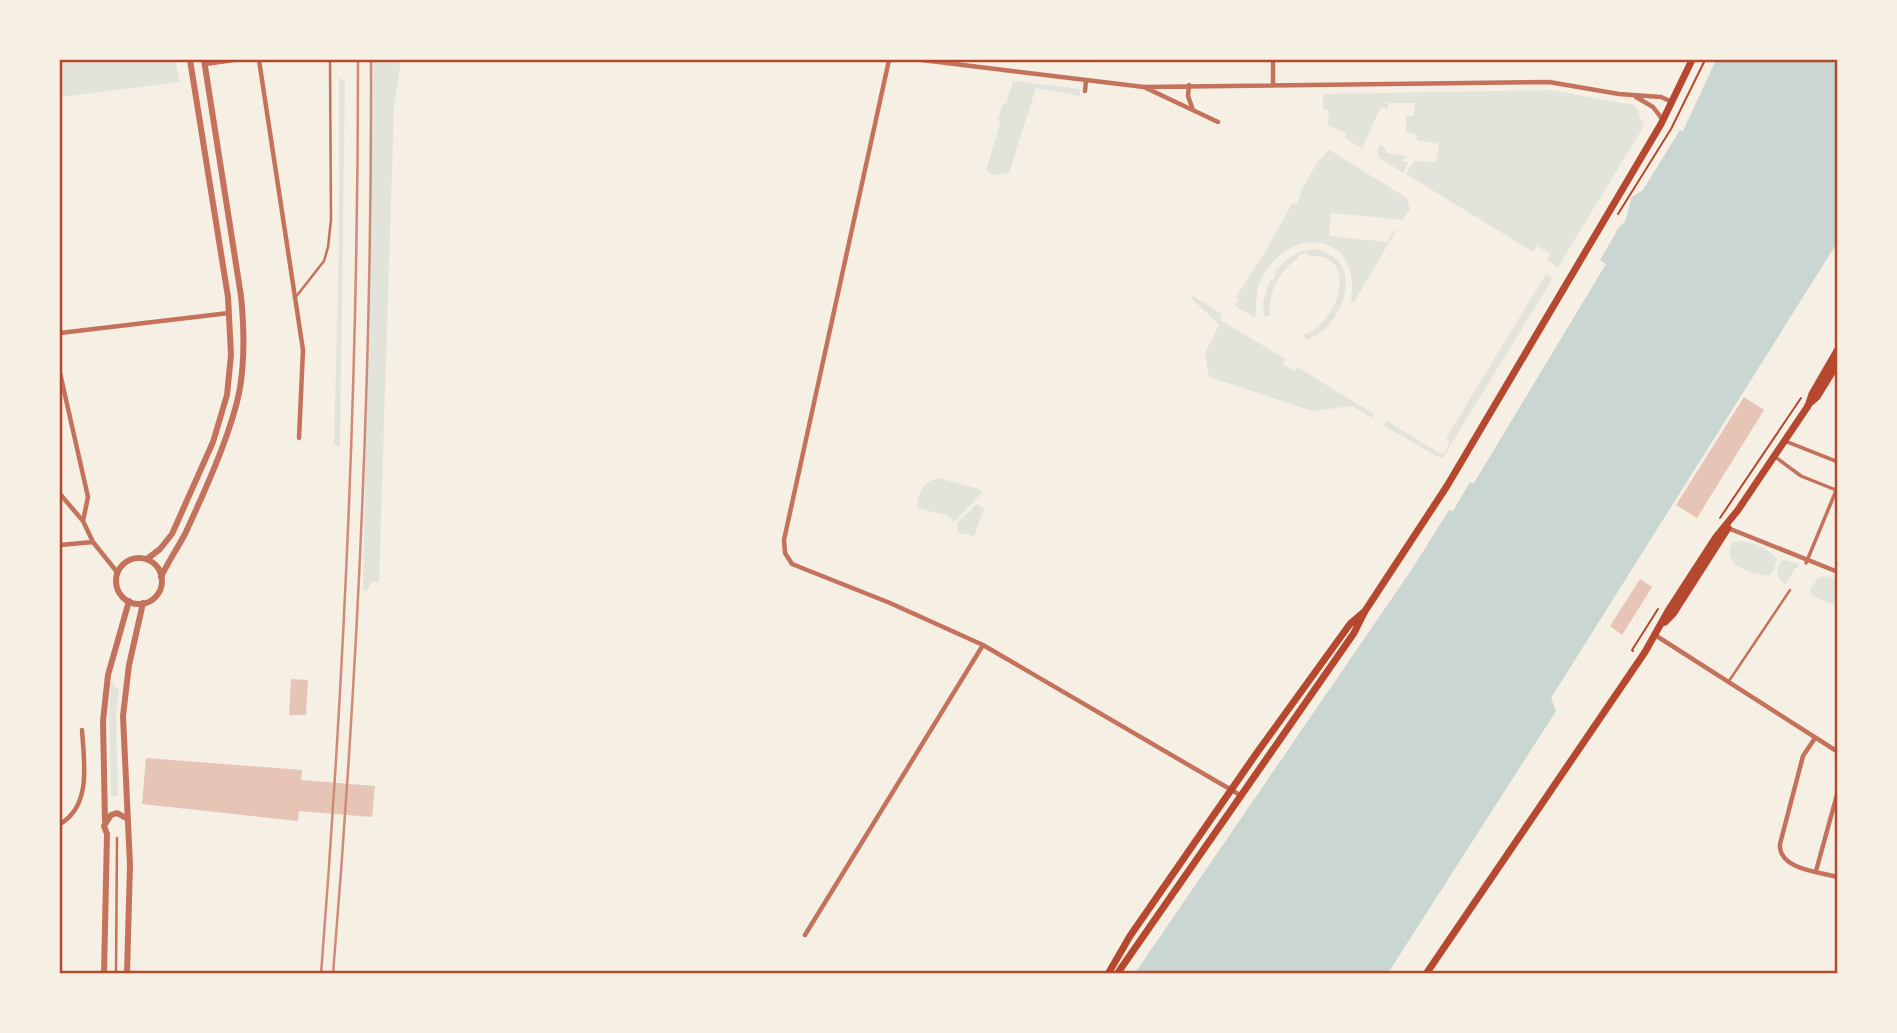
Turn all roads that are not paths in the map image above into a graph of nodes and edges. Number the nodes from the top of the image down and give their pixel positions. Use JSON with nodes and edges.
{"nodes":[{"id":1,"x":190,"y":60,"type":"edge"},
{"id":2,"x":234,"y":60,"type":"edge"},
{"id":3,"x":259,"y":60,"type":"edge"},
{"id":4,"x":330,"y":60,"type":"edge"},
{"id":5,"x":889,"y":60,"type":"edge"},
{"id":6,"x":922,"y":60,"type":"edge"},
{"id":7,"x":1273,"y":60,"type":"edge"},
{"id":8,"x":1692,"y":60,"type":"edge"},
{"id":9,"x":204,"y":62,"type":"edge"},
{"id":10,"x":1086,"y":80,"type":"junction"},
{"id":11,"x":1273,"y":84,"type":"junction"},
{"id":12,"x":1189,"y":85,"type":"junction"},
{"id":13,"x":1144,"y":87,"type":"junction"},
{"id":14,"x":1085,"y":91,"type":"dead end"},
{"id":15,"x":1632,"y":95,"type":"junction"},
{"id":16,"x":1672,"y":102,"type":"junction"},
{"id":17,"x":1193,"y":110,"type":"junction"},
{"id":18,"x":1663,"y":121,"type":"junction"},
{"id":19,"x":1218,"y":122,"type":"dead end"},
{"id":20,"x":295,"y":298,"type":"junction"},
{"id":21,"x":230,"y":313,"type":"junction"},
{"id":22,"x":60,"y":333,"type":"edge"},
{"id":23,"x":1838,"y":349,"type":"edge"},
{"id":24,"x":1838,"y":363,"type":"edge"},
{"id":25,"x":60,"y":373,"type":"edge"},
{"id":26,"x":1808,"y":406,"type":"junction"},
{"id":27,"x":299,"y":438,"type":"dead end"},
{"id":28,"x":1785,"y":441,"type":"junction"},
{"id":29,"x":1774,"y":456,"type":"junction"},
{"id":30,"x":1838,"y":462,"type":"edge"},
{"id":31,"x":1837,"y":488,"type":"edge"},
{"id":32,"x":60,"y":494,"type":"edge"},
{"id":33,"x":1738,"y":510,"type":"junction"},
{"id":34,"x":83,"y":521,"type":"junction"},
{"id":35,"x":1728,"y":528,"type":"junction"},
{"id":36,"x":93,"y":542,"type":"junction"},
{"id":37,"x":60,"y":545,"type":"edge"},
{"id":38,"x":147,"y":559,"type":"junction"},
{"id":39,"x":1807,"y":562,"type":"junction"},
{"id":40,"x":117,"y":572,"type":"junction"},
{"id":41,"x":1838,"y":572,"type":"edge"},
{"id":42,"x":161,"y":577,"type":"junction"},
{"id":43,"x":1790,"y":590,"type":"dead end"},
{"id":44,"x":128,"y":601,"type":"junction"},
{"id":45,"x":143,"y":603,"type":"junction"},
{"id":46,"x":1657,"y":631,"type":"junction"},
{"id":47,"x":984,"y":645,"type":"junction"},
{"id":48,"x":1728,"y":682,"type":"junction"},
{"id":49,"x":82,"y":730,"type":"dead end"},
{"id":50,"x":1815,"y":738,"type":"junction"},
{"id":51,"x":1838,"y":752,"type":"edge"},
{"id":52,"x":1838,"y":791,"type":"edge"},
{"id":53,"x":1237,"y":792,"type":"junction"},
{"id":54,"x":126,"y":818,"type":"junction"},
{"id":55,"x":105,"y":821,"type":"junction"},
{"id":56,"x":60,"y":824,"type":"edge"},
{"id":57,"x":117,"y":838,"type":"dead end"},
{"id":58,"x":1816,"y":871,"type":"junction"},
{"id":59,"x":1838,"y":877,"type":"edge"},
{"id":60,"x":805,"y":935,"type":"dead end"},
{"id":61,"x":104,"y":974,"type":"edge"},
{"id":62,"x":116,"y":974,"type":"edge"},
{"id":63,"x":127,"y":974,"type":"edge"},
{"id":64,"x":1108,"y":974,"type":"edge"},
{"id":65,"x":1117,"y":974,"type":"edge"},
{"id":66,"x":1426,"y":974,"type":"edge"}],
"edges":[{"from":1,"to":21,"type":"street"},
{"from":2,"to":9,"type":"street"},
{"from":3,"to":20,"type":"street"},
{"from":4,"to":20,"type":"lane"},
{"from":5,"to":47,"type":"street"},
{"from":6,"to":10,"type":"street"},
{"from":7,"to":11,"type":"street"},
{"from":8,"to":16,"type":"main road"},
{"from":9,"to":42,"type":"street"},
{"from":10,"to":13,"type":"street"},
{"from":10,"to":14,"type":"street"},
{"from":11,"to":12,"type":"street"},
{"from":11,"to":15,"type":"street"},
{"from":12,"to":13,"type":"street"},
{"from":12,"to":17,"type":"street"},
{"from":13,"to":17,"type":"street"},
{"from":15,"to":16,"type":"street"},
{"from":15,"to":18,"type":"street"},
{"from":16,"to":18,"type":"main road"},
{"from":17,"to":19,"type":"street"},
{"from":18,"to":53,"type":"main road"},
{"from":20,"to":27,"type":"street"},
{"from":21,"to":22,"type":"street"},
{"from":21,"to":38,"type":"street"},
{"from":23,"to":26,"type":"main road"},
{"from":24,"to":26,"type":"main road"},
{"from":25,"to":34,"type":"street"},
{"from":26,"to":28,"type":"main road"},
{"from":28,"to":29,"type":"main road"},
{"from":28,"to":30,"type":"street"},
{"from":29,"to":31,"type":"street"},
{"from":29,"to":33,"type":"main road"},
{"from":31,"to":39,"type":"street"},
{"from":32,"to":34,"type":"street"},
{"from":33,"to":35,"type":"main road"},
{"from":33,"to":46,"type":"main road"},
{"from":34,"to":36,"type":"street"},
{"from":35,"to":39,"type":"street"},
{"from":35,"to":46,"type":"main road"},
{"from":36,"to":37,"type":"street"},
{"from":36,"to":40,"type":"street"},
{"from":38,"to":40,"type":"street"},
{"from":38,"to":42,"type":"street"},
{"from":39,"to":41,"type":"street"},
{"from":40,"to":44,"type":"street"},
{"from":42,"to":45,"type":"street"},
{"from":43,"to":48,"type":"lane"},
{"from":44,"to":45,"type":"street"},
{"from":44,"to":55,"type":"street"},
{"from":45,"to":54,"type":"street"},
{"from":46,"to":48,"type":"street"},
{"from":46,"to":66,"type":"main road"},
{"from":47,"to":53,"type":"street"},
{"from":47,"to":60,"type":"street"},
{"from":48,"to":50,"type":"street"},
{"from":49,"to":56,"type":"street"},
{"from":50,"to":51,"type":"street"},
{"from":50,"to":58,"type":"street"},
{"from":52,"to":58,"type":"street"},
{"from":53,"to":64,"type":"main road"},
{"from":53,"to":65,"type":"main road"},
{"from":54,"to":55,"type":"street"},
{"from":54,"to":63,"type":"street"},
{"from":55,"to":61,"type":"street"},
{"from":57,"to":62,"type":"lane"},
{"from":58,"to":59,"type":"street"}]}
